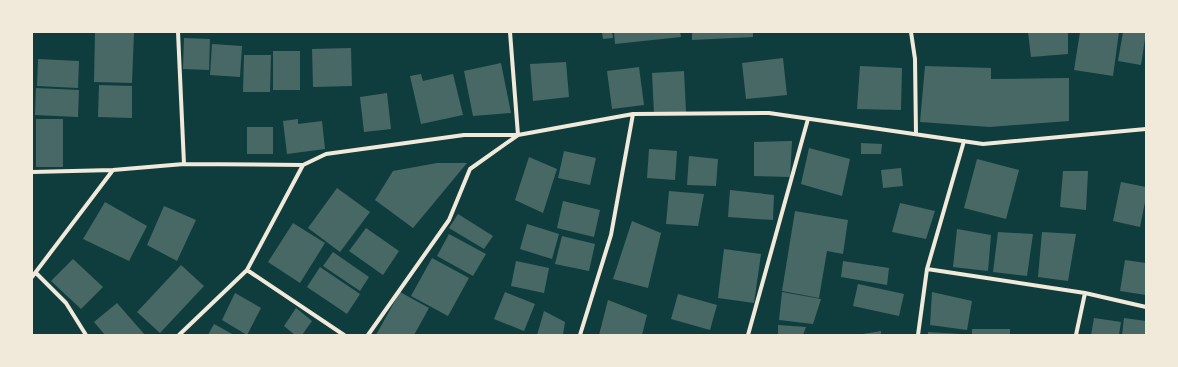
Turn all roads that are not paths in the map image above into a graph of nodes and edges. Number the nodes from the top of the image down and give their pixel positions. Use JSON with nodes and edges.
{"nodes":[{"id":1,"x":178,"y":32,"type":"edge"},
{"id":2,"x":510,"y":32,"type":"edge"},
{"id":3,"x":912,"y":32,"type":"edge"},
{"id":4,"x":633,"y":114,"type":"junction"},
{"id":5,"x":808,"y":119,"type":"junction"},
{"id":6,"x":1146,"y":129,"type":"edge"},
{"id":7,"x":916,"y":134,"type":"junction"},
{"id":8,"x":518,"y":135,"type":"junction"},
{"id":9,"x":964,"y":141,"type":"junction"},
{"id":10,"x":184,"y":164,"type":"junction"},
{"id":11,"x":303,"y":165,"type":"junction"},
{"id":12,"x":113,"y":170,"type":"junction"},
{"id":13,"x":32,"y":172,"type":"edge"},
{"id":14,"x":927,"y":269,"type":"junction"},
{"id":15,"x":247,"y":270,"type":"junction"},
{"id":16,"x":36,"y":273,"type":"junction"},
{"id":17,"x":32,"y":277,"type":"edge"},
{"id":18,"x":1085,"y":293,"type":"junction"},
{"id":19,"x":1146,"y":307,"type":"edge"},
{"id":20,"x":86,"y":335,"type":"edge"},
{"id":21,"x":179,"y":335,"type":"edge"},
{"id":22,"x":344,"y":335,"type":"edge"},
{"id":23,"x":368,"y":335,"type":"edge"},
{"id":24,"x":580,"y":335,"type":"edge"},
{"id":25,"x":748,"y":335,"type":"edge"},
{"id":26,"x":918,"y":335,"type":"edge"},
{"id":27,"x":1076,"y":335,"type":"edge"}],
"edges":[{"from":1,"to":10,"type":"street"},
{"from":2,"to":8,"type":"street"},
{"from":3,"to":7,"type":"street"},
{"from":4,"to":5,"type":"street"},
{"from":4,"to":8,"type":"street"},
{"from":4,"to":24,"type":"street"},
{"from":5,"to":7,"type":"street"},
{"from":5,"to":25,"type":"street"},
{"from":6,"to":9,"type":"street"},
{"from":7,"to":9,"type":"street"},
{"from":8,"to":11,"type":"street"},
{"from":8,"to":23,"type":"street"},
{"from":9,"to":14,"type":"street"},
{"from":10,"to":11,"type":"street"},
{"from":10,"to":12,"type":"street"},
{"from":11,"to":15,"type":"street"},
{"from":12,"to":13,"type":"street"},
{"from":12,"to":16,"type":"street"},
{"from":14,"to":18,"type":"street"},
{"from":14,"to":26,"type":"street"},
{"from":15,"to":21,"type":"street"},
{"from":15,"to":22,"type":"street"},
{"from":16,"to":17,"type":"street"},
{"from":16,"to":20,"type":"street"},
{"from":18,"to":19,"type":"street"},
{"from":18,"to":27,"type":"street"}]}
